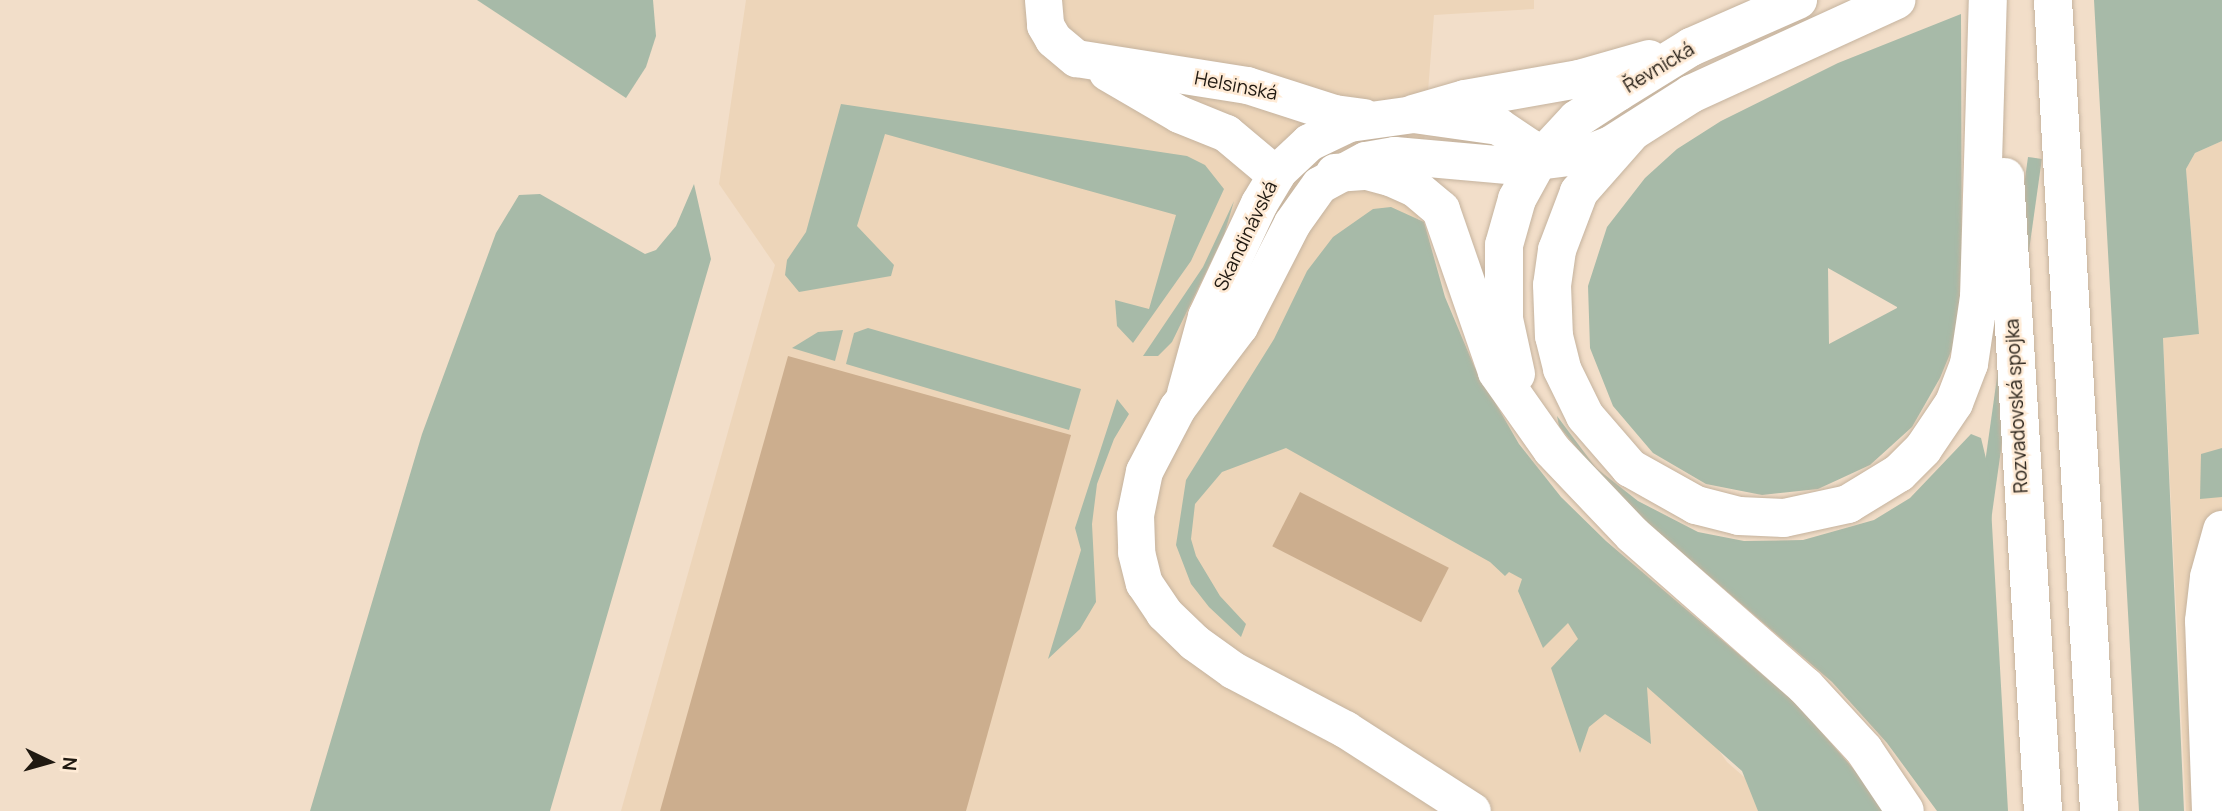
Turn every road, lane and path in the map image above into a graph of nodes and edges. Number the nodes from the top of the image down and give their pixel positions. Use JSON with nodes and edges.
{"nodes":[{"id":1,"x":1044,"y":0,"type":"edge"},
{"id":2,"x":1798,"y":0,"type":"edge"},
{"id":3,"x":1896,"y":0,"type":"edge"},
{"id":4,"x":1988,"y":0,"type":"edge"},
{"id":5,"x":1994,"y":0,"type":"edge"},
{"id":6,"x":2053,"y":0,"type":"edge"},
{"id":7,"x":1691,"y":47,"type":"junction"},
{"id":8,"x":1094,"y":64,"type":"junction"},
{"id":9,"x":1413,"y":114,"type":"junction"},
{"id":10,"x":1376,"y":118,"type":"junction"},
{"id":11,"x":1631,"y":133,"type":"junction"},
{"id":12,"x":1538,"y":161,"type":"junction"},
{"id":13,"x":1335,"y":173,"type":"junction"},
{"id":14,"x":1276,"y":175,"type":"junction"},
{"id":15,"x":1562,"y":232,"type":"junction"},
{"id":16,"x":1185,"y":393,"type":"junction"},
{"id":17,"x":1527,"y":413,"type":"junction"},
{"id":18,"x":2222,"y":530,"type":"edge"},
{"id":19,"x":1472,"y":811,"type":"edge"},
{"id":20,"x":1905,"y":811,"type":"edge"},
{"id":21,"x":2042,"y":811,"type":"edge"},
{"id":22,"x":2099,"y":811,"type":"edge"},
{"id":23,"x":2211,"y":811,"type":"edge"}],
"edges":[{"from":1,"to":8,"type":"street","name":"Helsinská"},
{"from":2,"to":7,"type":"main road","name":"Řevnická"},
{"from":3,"to":11,"type":"main road","name":"Řevnická"},
{"from":4,"to":15,"type":"main road"},
{"from":5,"to":21,"type":"main road","name":"Rozvadovská spojka"},
{"from":6,"to":22,"type":"main road"},
{"from":7,"to":9,"type":"main road"},
{"from":7,"to":12,"type":"main road","name":"Řevnická"},
{"from":8,"to":10,"type":"street","name":"Helsinská"},
{"from":8,"to":14,"type":"street","name":"Helsinská"},
{"from":9,"to":10,"type":"street","name":"Skandinávská"},
{"from":9,"to":12,"type":"street","name":"Skandinávská"},
{"from":10,"to":14,"type":"street","name":"Skandinávská"},
{"from":11,"to":12,"type":"main road"},
{"from":11,"to":15,"type":"main road"},
{"from":12,"to":13,"type":"street","name":"Skandinávská"},
{"from":12,"to":15,"type":"main road"},
{"from":12,"to":17,"type":"main road","name":"Řevnická"},
{"from":13,"to":16,"type":"street","name":"Skandinávská"},
{"from":13,"to":17,"type":"main road"},
{"from":14,"to":16,"type":"street","name":"Skandinávská"},
{"from":16,"to":19,"type":"street","name":"Skandinávská"},
{"from":17,"to":20,"type":"main road"},
{"from":18,"to":23,"type":"main road"}]}
